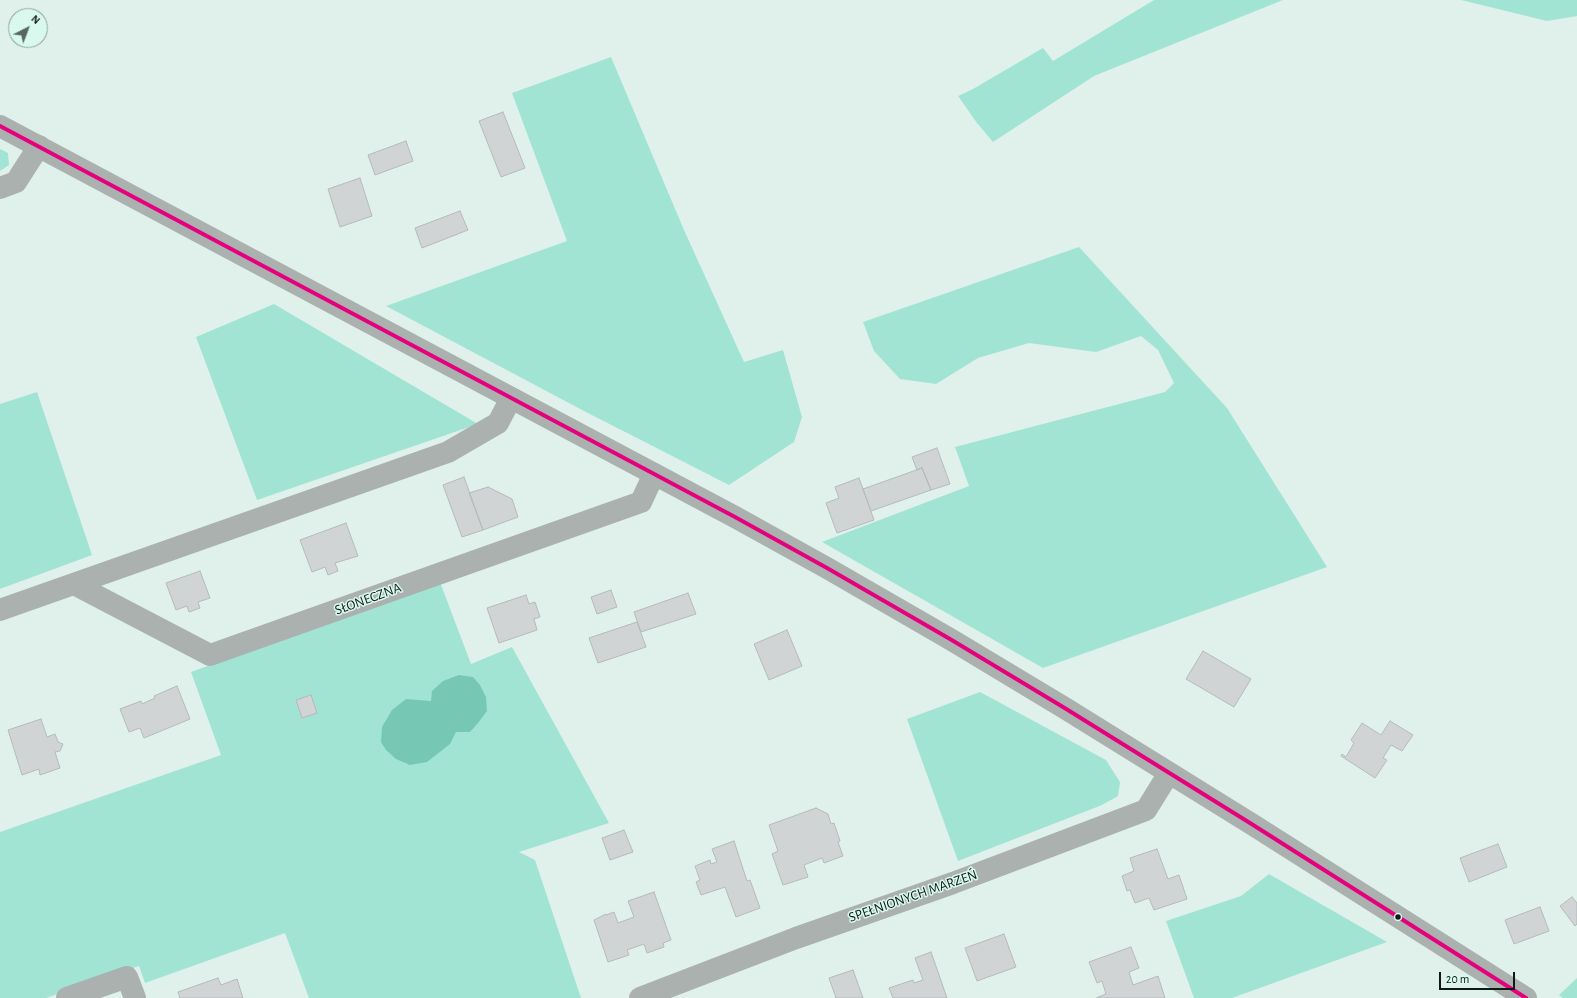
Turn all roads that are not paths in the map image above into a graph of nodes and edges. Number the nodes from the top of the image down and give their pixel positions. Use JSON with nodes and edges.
{"nodes":[{"id":1,"x":0,"y":126,"type":"edge"},
{"id":2,"x":39,"y":146,"type":"junction"},
{"id":3,"x":0,"y":188,"type":"edge"},
{"id":4,"x":511,"y":398,"type":"junction"},
{"id":5,"x":654,"y":474,"type":"junction"},
{"id":6,"x":74,"y":584,"type":"junction"},
{"id":7,"x":0,"y":610,"type":"edge"},
{"id":8,"x":1169,"y":773,"type":"junction"},
{"id":9,"x":67,"y":998,"type":"edge"},
{"id":10,"x":135,"y":998,"type":"edge"},
{"id":11,"x":640,"y":998,"type":"edge"},
{"id":12,"x":1526,"y":998,"type":"edge"}],
"edges":[{"from":1,"to":2,"type":"street"},
{"from":2,"to":3,"type":"street"},
{"from":2,"to":4,"type":"street"},
{"from":4,"to":5,"type":"street"},
{"from":4,"to":6,"type":"street"},
{"from":5,"to":6,"type":"street","name":"SŁONECZNA"},
{"from":5,"to":8,"type":"street"},
{"from":6,"to":7,"type":"street"},
{"from":8,"to":11,"type":"street","name":"SPEŁNIONYCH MARZEŃ"},
{"from":8,"to":12,"type":"street"},
{"from":9,"to":10,"type":"street"}]}
